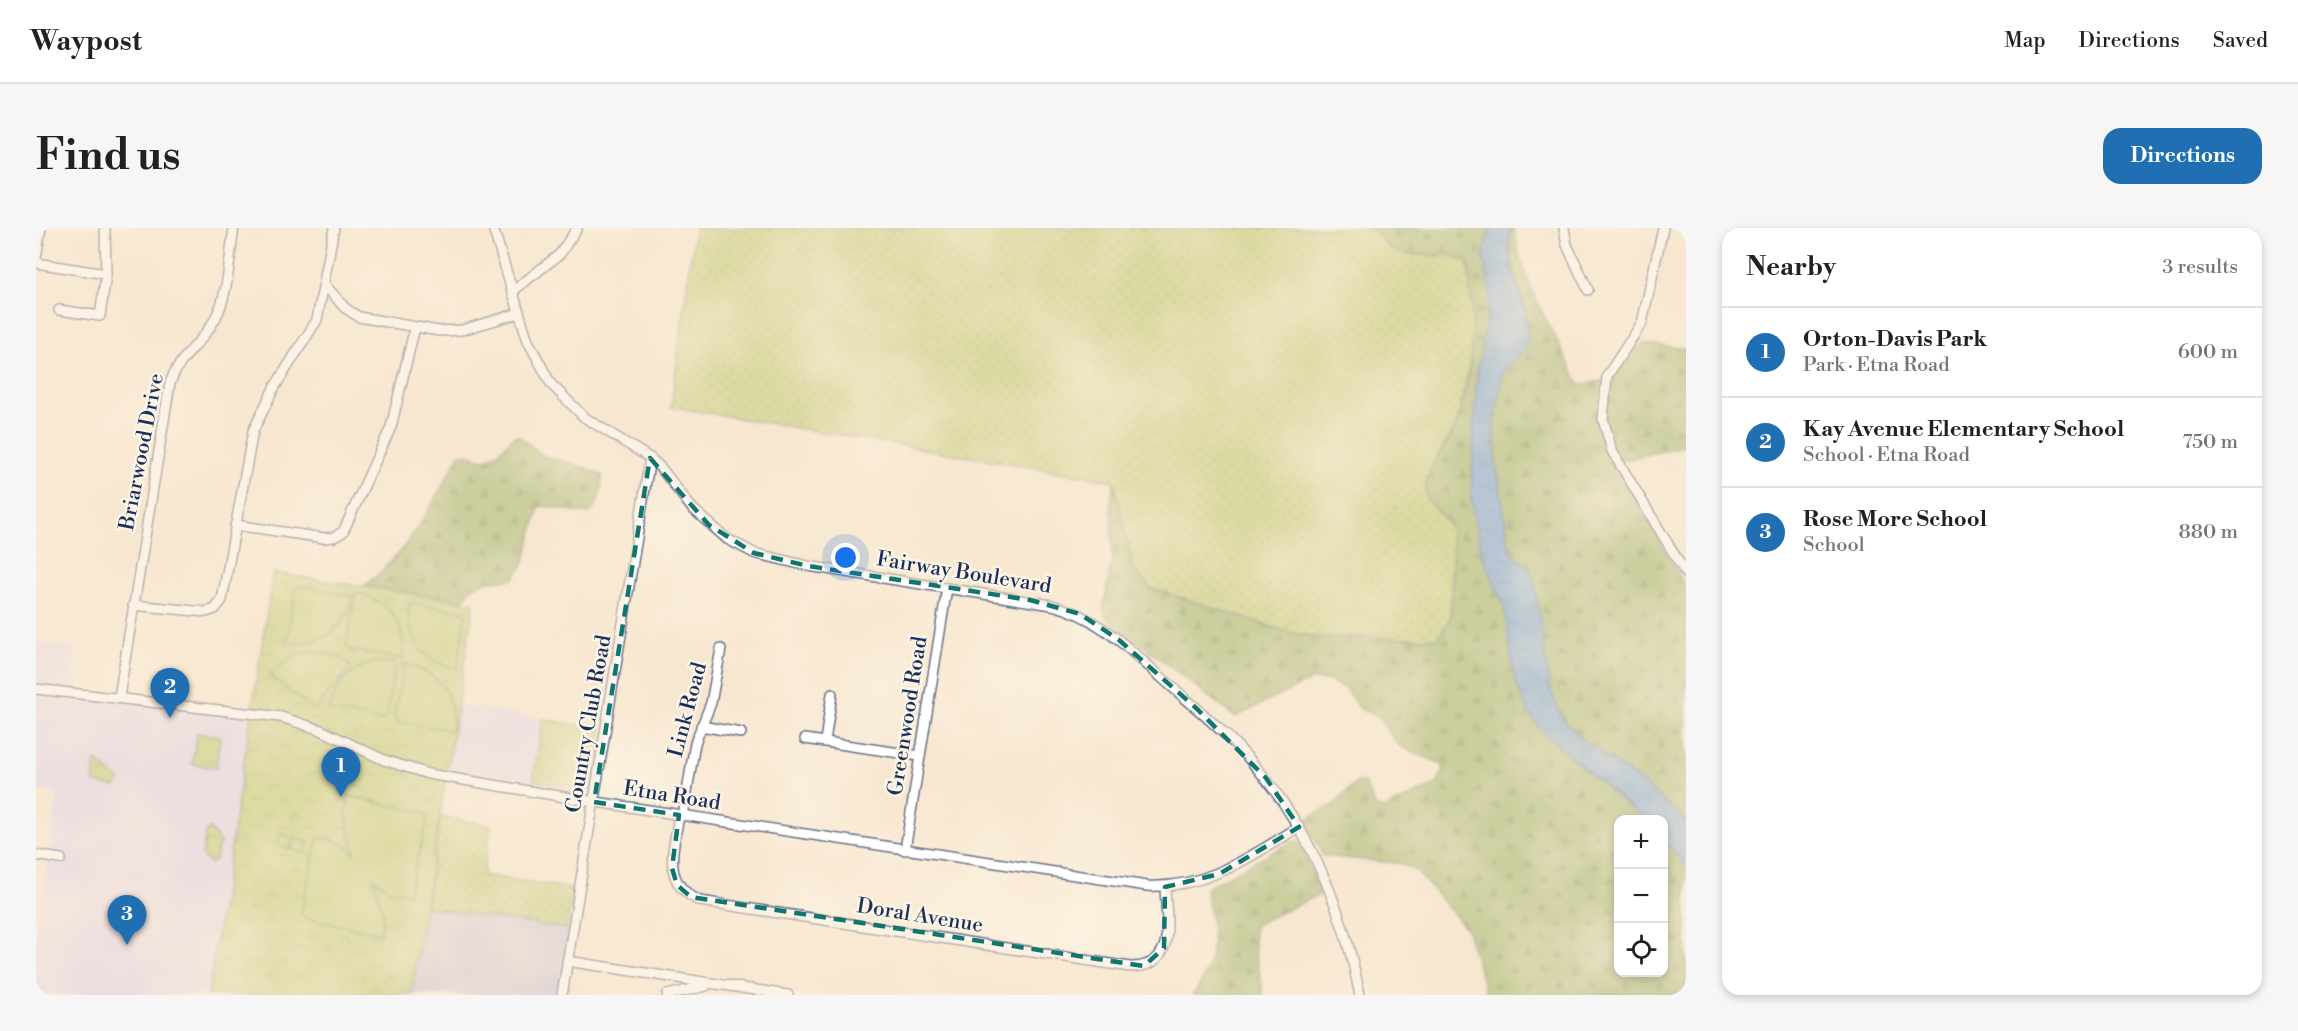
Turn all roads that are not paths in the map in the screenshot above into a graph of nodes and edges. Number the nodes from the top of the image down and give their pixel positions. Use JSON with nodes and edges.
{"nodes":[{"id":1,"x":41,"y":228,"type":"edge"},
{"id":2,"x":105,"y":228,"type":"edge"},
{"id":3,"x":234,"y":228,"type":"edge"},
{"id":4,"x":334,"y":228,"type":"edge"},
{"id":5,"x":493,"y":228,"type":"edge"},
{"id":6,"x":576,"y":228,"type":"edge"},
{"id":7,"x":1564,"y":228,"type":"edge"},
{"id":8,"x":1663,"y":228,"type":"edge"},
{"id":9,"x":36,"y":258,"type":"edge"},
{"id":10,"x":36,"y":263,"type":"edge"},
{"id":11,"x":106,"y":274,"type":"junction"},
{"id":12,"x":326,"y":285,"type":"junction"},
{"id":13,"x":1588,"y":290,"type":"dead end"},
{"id":14,"x":513,"y":291,"type":"junction"},
{"id":15,"x":59,"y":310,"type":"dead end"},
{"id":16,"x":519,"y":313,"type":"junction"},
{"id":17,"x":415,"y":327,"type":"junction"},
{"id":18,"x":650,"y":458,"type":"junction"},
{"id":19,"x":235,"y":525,"type":"junction"},
{"id":20,"x":1686,"y":573,"type":"edge"},
{"id":21,"x":947,"y":588,"type":"junction"},
{"id":22,"x":133,"y":605,"type":"junction"},
{"id":23,"x":721,"y":649,"type":"dead end"},
{"id":24,"x":36,"y":689,"type":"edge"},
{"id":25,"x":832,"y":694,"type":"dead end"},
{"id":26,"x":119,"y":697,"type":"junction"},
{"id":27,"x":700,"y":726,"type":"junction"},
{"id":28,"x":741,"y":733,"type":"dead end"},
{"id":29,"x":805,"y":739,"type":"dead end"},
{"id":30,"x":825,"y":741,"type":"junction"},
{"id":31,"x":920,"y":756,"type":"junction"},
{"id":32,"x":594,"y":802,"type":"junction"},
{"id":33,"x":681,"y":816,"type":"junction"},
{"id":34,"x":1299,"y":827,"type":"junction"},
{"id":35,"x":905,"y":850,"type":"junction"},
{"id":36,"x":36,"y":855,"type":"edge"},
{"id":37,"x":61,"y":859,"type":"dead end"},
{"id":38,"x":1165,"y":887,"type":"junction"},
{"id":39,"x":567,"y":961,"type":"junction"},
{"id":40,"x":715,"y":984,"type":"junction"},
{"id":41,"x":562,"y":995,"type":"edge"},
{"id":42,"x":668,"y":995,"type":"edge"},
{"id":43,"x":788,"y":995,"type":"edge"},
{"id":44,"x":1360,"y":995,"type":"edge"}],
"edges":[{"from":1,"to":9,"type":"street"},
{"from":2,"to":11,"type":"street"},
{"from":3,"to":22,"type":"street","name":"Briarwood Drive"},
{"from":4,"to":12,"type":"street"},
{"from":5,"to":14,"type":"street","name":"Fairway Boulevard"},
{"from":6,"to":14,"type":"street"},
{"from":7,"to":13,"type":"street"},
{"from":8,"to":20,"type":"street"},
{"from":10,"to":11,"type":"street"},
{"from":11,"to":15,"type":"street"},
{"from":12,"to":17,"type":"street"},
{"from":12,"to":19,"type":"street"},
{"from":14,"to":16,"type":"street","name":"Fairway Boulevard"},
{"from":16,"to":17,"type":"street"},
{"from":16,"to":18,"type":"street","name":"Fairway Boulevard"},
{"from":17,"to":19,"type":"street"},
{"from":18,"to":21,"type":"street","name":"Fairway Boulevard"},
{"from":18,"to":32,"type":"street","name":"Country Club Road"},
{"from":19,"to":22,"type":"street"},
{"from":21,"to":31,"type":"street","name":"Greenwood Road"},
{"from":21,"to":34,"type":"street","name":"Fairway Boulevard"},
{"from":22,"to":26,"type":"street","name":"Briarwood Drive"},
{"from":23,"to":27,"type":"street","name":"Link Road"},
{"from":24,"to":26,"type":"street","name":"Etna Road"},
{"from":25,"to":30,"type":"street"},
{"from":26,"to":32,"type":"street","name":"Etna Road"},
{"from":27,"to":28,"type":"street"},
{"from":27,"to":33,"type":"street","name":"Link Road"},
{"from":29,"to":30,"type":"street"},
{"from":30,"to":31,"type":"street"},
{"from":31,"to":35,"type":"street","name":"Greenwood Road"},
{"from":32,"to":33,"type":"street","name":"Etna Road"},
{"from":32,"to":39,"type":"street","name":"Country Club Road"},
{"from":33,"to":35,"type":"street","name":"Etna Road"},
{"from":33,"to":38,"type":"street","name":"Doral Avenue"},
{"from":34,"to":38,"type":"street","name":"Etna Road"},
{"from":34,"to":44,"type":"street","name":"Fairway Boulevard"},
{"from":35,"to":38,"type":"street","name":"Etna Road"},
{"from":36,"to":37,"type":"street"},
{"from":39,"to":40,"type":"street"},
{"from":39,"to":41,"type":"street","name":"Country Club Road"},
{"from":40,"to":42,"type":"street"},
{"from":40,"to":43,"type":"street"}]}
